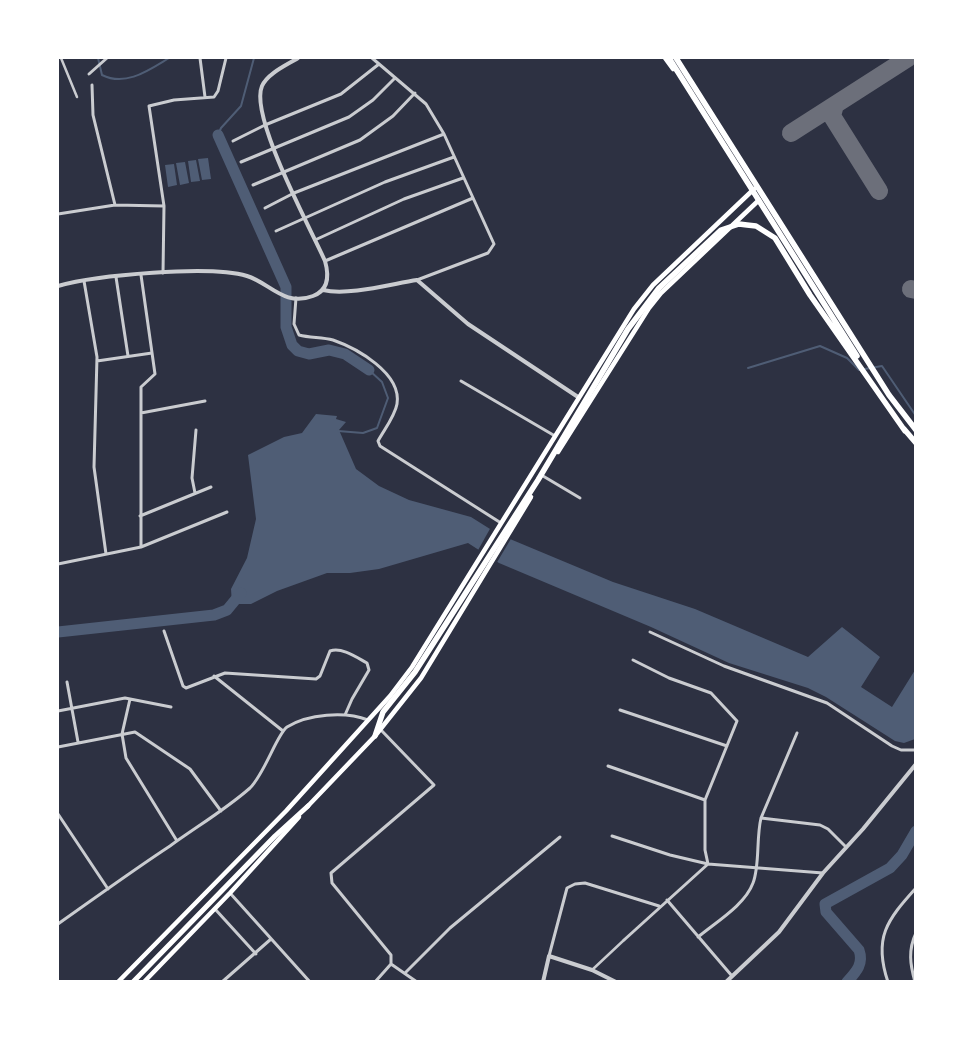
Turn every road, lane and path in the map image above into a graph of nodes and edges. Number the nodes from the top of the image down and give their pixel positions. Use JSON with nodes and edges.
{"nodes":[{"id":1,"x":60,"y":58,"type":"edge"},
{"id":2,"x":107,"y":58,"type":"edge"},
{"id":3,"x":200,"y":58,"type":"edge"},
{"id":4,"x":226,"y":58,"type":"edge"},
{"id":5,"x":298,"y":58,"type":"edge"},
{"id":6,"x":372,"y":58,"type":"edge"},
{"id":7,"x":665,"y":58,"type":"edge"},
{"id":8,"x":669,"y":58,"type":"edge"},
{"id":9,"x":677,"y":58,"type":"edge"},
{"id":10,"x":292,"y":59,"type":"edge"},
{"id":11,"x":379,"y":64,"type":"junction"},
{"id":12,"x":89,"y":74,"type":"dead end"},
{"id":13,"x":395,"y":78,"type":"junction"},
{"id":14,"x":92,"y":85,"type":"dead end"},
{"id":15,"x":415,"y":93,"type":"junction"},
{"id":16,"x":77,"y":97,"type":"dead end"},
{"id":17,"x":205,"y":97,"type":"junction"},
{"id":18,"x":265,"y":125,"type":"junction"},
{"id":19,"x":444,"y":134,"type":"junction"},
{"id":20,"x":233,"y":141,"type":"dead end"},
{"id":21,"x":273,"y":147,"type":"junction"},
{"id":22,"x":454,"y":157,"type":"junction"},
{"id":23,"x":241,"y":162,"type":"dead end"},
{"id":24,"x":284,"y":171,"type":"junction"},
{"id":25,"x":463,"y":178,"type":"junction"},
{"id":26,"x":253,"y":185,"type":"dead end"},
{"id":27,"x":759,"y":185,"type":"junction"},
{"id":28,"x":752,"y":191,"type":"junction"},
{"id":29,"x":294,"y":193,"type":"junction"},
{"id":30,"x":765,"y":194,"type":"junction"},
{"id":31,"x":473,"y":198,"type":"junction"},
{"id":32,"x":758,"y":201,"type":"junction"},
{"id":33,"x":115,"y":205,"type":"junction"},
{"id":34,"x":164,"y":206,"type":"junction"},
{"id":35,"x":265,"y":208,"type":"dead end"},
{"id":36,"x":58,"y":213,"type":"edge"},
{"id":37,"x":305,"y":217,"type":"junction"},
{"id":38,"x":276,"y":231,"type":"dead end"},
{"id":39,"x":315,"y":240,"type":"junction"},
{"id":40,"x":325,"y":261,"type":"junction"},
{"id":41,"x":163,"y":274,"type":"junction"},
{"id":42,"x":141,"y":275,"type":"junction"},
{"id":43,"x":116,"y":277,"type":"junction"},
{"id":44,"x":417,"y":280,"type":"junction"},
{"id":45,"x":84,"y":281,"type":"junction"},
{"id":46,"x":58,"y":286,"type":"edge"},
{"id":47,"x":323,"y":290,"type":"junction"},
{"id":48,"x":296,"y":298,"type":"junction"},
{"id":49,"x":854,"y":335,"type":"junction"},
{"id":50,"x":846,"y":340,"type":"junction"},
{"id":51,"x":609,"y":348,"type":"junction"},
{"id":52,"x":152,"y":352,"type":"junction"},
{"id":53,"x":618,"y":353,"type":"junction"},
{"id":54,"x":128,"y":356,"type":"junction"},
{"id":55,"x":96,"y":361,"type":"junction"},
{"id":56,"x":870,"y":361,"type":"dead end"},
{"id":57,"x":861,"y":365,"type":"dead end"},
{"id":58,"x":876,"y":371,"type":"dead end"},
{"id":59,"x":865,"y":372,"type":"dead end"},
{"id":60,"x":461,"y":381,"type":"dead end"},
{"id":61,"x":578,"y":397,"type":"junction"},
{"id":62,"x":205,"y":401,"type":"dead end"},
{"id":63,"x":141,"y":413,"type":"junction"},
{"id":64,"x":196,"y":430,"type":"dead end"},
{"id":65,"x":916,"y":430,"type":"edge"},
{"id":66,"x":905,"y":431,"type":"junction"},
{"id":67,"x":555,"y":436,"type":"junction"},
{"id":68,"x":916,"y":444,"type":"edge"},
{"id":69,"x":543,"y":476,"type":"junction"},
{"id":70,"x":211,"y":487,"type":"dead end"},
{"id":71,"x":195,"y":493,"type":"junction"},
{"id":72,"x":580,"y":498,"type":"dead end"},
{"id":73,"x":227,"y":512,"type":"dead end"},
{"id":74,"x":140,"y":516,"type":"junction"},
{"id":75,"x":500,"y":524,"type":"junction"},
{"id":76,"x":488,"y":545,"type":"junction"},
{"id":77,"x":141,"y":547,"type":"junction"},
{"id":78,"x":498,"y":550,"type":"junction"},
{"id":79,"x":106,"y":554,"type":"junction"},
{"id":80,"x":58,"y":564,"type":"edge"},
{"id":81,"x":164,"y":631,"type":"dead end"},
{"id":82,"x":650,"y":632,"type":"dead end"},
{"id":83,"x":633,"y":660,"type":"dead end"},
{"id":84,"x":214,"y":676,"type":"junction"},
{"id":85,"x":67,"y":682,"type":"dead end"},
{"id":86,"x":130,"y":699,"type":"junction"},
{"id":87,"x":171,"y":707,"type":"dead end"},
{"id":88,"x":72,"y":709,"type":"junction"},
{"id":89,"x":620,"y":710,"type":"dead end"},
{"id":90,"x":58,"y":712,"type":"edge"},
{"id":91,"x":345,"y":715,"type":"junction"},
{"id":92,"x":368,"y":721,"type":"junction"},
{"id":93,"x":381,"y":730,"type":"junction"},
{"id":94,"x":283,"y":731,"type":"junction"},
{"id":95,"x":797,"y":733,"type":"dead end"},
{"id":96,"x":122,"y":734,"type":"junction"},
{"id":97,"x":375,"y":736,"type":"junction"},
{"id":98,"x":78,"y":742,"type":"junction"},
{"id":99,"x":58,"y":746,"type":"edge"},
{"id":100,"x":727,"y":746,"type":"junction"},
{"id":101,"x":916,"y":750,"type":"edge"},
{"id":102,"x":916,"y":764,"type":"edge"},
{"id":103,"x":608,"y":766,"type":"dead end"},
{"id":104,"x":705,"y":800,"type":"junction"},
{"id":105,"x":308,"y":806,"type":"junction"},
{"id":106,"x":221,"y":810,"type":"junction"},
{"id":107,"x":58,"y":814,"type":"edge"},
{"id":108,"x":761,"y":818,"type":"junction"},
{"id":109,"x":612,"y":836,"type":"dead end"},
{"id":110,"x":560,"y":837,"type":"dead end"},
{"id":111,"x":177,"y":841,"type":"junction"},
{"id":112,"x":846,"y":847,"type":"junction"},
{"id":113,"x":708,"y":864,"type":"junction"},
{"id":114,"x":756,"y":869,"type":"junction"},
{"id":115,"x":823,"y":873,"type":"junction"},
{"id":116,"x":916,"y":888,"type":"edge"},
{"id":117,"x":108,"y":889,"type":"junction"},
{"id":118,"x":230,"y":893,"type":"junction"},
{"id":119,"x":666,"y":900,"type":"junction"},
{"id":120,"x":659,"y":906,"type":"junction"},
{"id":121,"x":215,"y":909,"type":"junction"},
{"id":122,"x":58,"y":924,"type":"edge"},
{"id":123,"x":916,"y":933,"type":"edge"},
{"id":124,"x":698,"y":937,"type":"junction"},
{"id":125,"x":271,"y":939,"type":"junction"},
{"id":126,"x":624,"y":940,"type":"joint"},
{"id":127,"x":256,"y":954,"type":"junction"},
{"id":128,"x":549,"y":956,"type":"junction"},
{"id":129,"x":391,"y":964,"type":"junction"},
{"id":130,"x":592,"y":970,"type":"junction"},
{"id":131,"x":405,"y":973,"type":"junction"},
{"id":132,"x":732,"y":976,"type":"junction"},
{"id":133,"x":118,"y":982,"type":"edge"},
{"id":134,"x":133,"y":982,"type":"edge"},
{"id":135,"x":144,"y":982,"type":"edge"},
{"id":136,"x":222,"y":982,"type":"edge"},
{"id":137,"x":310,"y":982,"type":"edge"},
{"id":138,"x":375,"y":982,"type":"edge"},
{"id":139,"x":417,"y":982,"type":"edge"},
{"id":140,"x":542,"y":982,"type":"edge"},
{"id":141,"x":616,"y":982,"type":"edge"},
{"id":142,"x":726,"y":982,"type":"edge"},
{"id":143,"x":888,"y":982,"type":"edge"},
{"id":144,"x":915,"y":982,"type":"edge"}],
"edges":[{"from":1,"to":16,"type":"street"},
{"from":2,"to":12,"type":"street"},
{"from":3,"to":17,"type":"street"},
{"from":4,"to":17,"type":"street"},
{"from":5,"to":10,"type":"street"},
{"from":6,"to":11,"type":"street"},
{"from":7,"to":28,"type":"main road"},
{"from":8,"to":66,"type":"highway"},
{"from":9,"to":27,"type":"main road"},
{"from":9,"to":65,"type":"highway"},
{"from":10,"to":18,"type":"street"},
{"from":11,"to":13,"type":"street"},
{"from":11,"to":18,"type":"street"},
{"from":13,"to":15,"type":"street"},
{"from":13,"to":21,"type":"street"},
{"from":14,"to":33,"type":"street"},
{"from":15,"to":19,"type":"street"},
{"from":15,"to":24,"type":"street"},
{"from":17,"to":34,"type":"street"},
{"from":18,"to":20,"type":"street"},
{"from":18,"to":21,"type":"street"},
{"from":19,"to":22,"type":"street"},
{"from":19,"to":29,"type":"street"},
{"from":21,"to":23,"type":"street"},
{"from":21,"to":24,"type":"street"},
{"from":22,"to":25,"type":"street"},
{"from":22,"to":37,"type":"street"},
{"from":24,"to":26,"type":"street"},
{"from":24,"to":29,"type":"street"},
{"from":25,"to":31,"type":"street"},
{"from":25,"to":39,"type":"street"},
{"from":27,"to":28,"type":"main road"},
{"from":27,"to":30,"type":"main road"},
{"from":28,"to":32,"type":"main road"},
{"from":28,"to":51,"type":"main road"},
{"from":29,"to":35,"type":"street"},
{"from":29,"to":37,"type":"street"},
{"from":30,"to":32,"type":"main road"},
{"from":30,"to":49,"type":"main road"},
{"from":31,"to":40,"type":"street"},
{"from":31,"to":44,"type":"street"},
{"from":32,"to":50,"type":"main road"},
{"from":32,"to":53,"type":"main road"},
{"from":33,"to":34,"type":"street"},
{"from":33,"to":36,"type":"street"},
{"from":34,"to":41,"type":"street"},
{"from":37,"to":38,"type":"street"},
{"from":37,"to":39,"type":"street"},
{"from":39,"to":40,"type":"street"},
{"from":40,"to":47,"type":"street"},
{"from":41,"to":42,"type":"street"},
{"from":41,"to":48,"type":"street"},
{"from":42,"to":43,"type":"street"},
{"from":42,"to":52,"type":"street"},
{"from":43,"to":45,"type":"street"},
{"from":43,"to":54,"type":"street"},
{"from":44,"to":47,"type":"street"},
{"from":44,"to":61,"type":"street"},
{"from":45,"to":46,"type":"street"},
{"from":45,"to":55,"type":"street"},
{"from":47,"to":48,"type":"street"},
{"from":48,"to":75,"type":"street"},
{"from":49,"to":50,"type":"main road"},
{"from":49,"to":56,"type":"main road"},
{"from":50,"to":57,"type":"main road"},
{"from":51,"to":53,"type":"main road"},
{"from":51,"to":61,"type":"main road"},
{"from":52,"to":54,"type":"street"},
{"from":52,"to":63,"type":"street"},
{"from":53,"to":69,"type":"main road"},
{"from":54,"to":55,"type":"street"},
{"from":55,"to":79,"type":"street"},
{"from":58,"to":65,"type":"main road"},
{"from":59,"to":68,"type":"main road"},
{"from":60,"to":67,"type":"street"},
{"from":61,"to":67,"type":"main road"},
{"from":62,"to":63,"type":"street"},
{"from":63,"to":74,"type":"street"},
{"from":64,"to":71,"type":"street"},
{"from":66,"to":68,"type":"highway"},
{"from":66,"to":97,"type":"highway"},
{"from":67,"to":75,"type":"main road"},
{"from":69,"to":72,"type":"street"},
{"from":69,"to":78,"type":"main road"},
{"from":70,"to":71,"type":"street"},
{"from":71,"to":74,"type":"street"},
{"from":73,"to":77,"type":"street"},
{"from":74,"to":77,"type":"street"},
{"from":75,"to":76,"type":"main road"},
{"from":76,"to":78,"type":"main road"},
{"from":76,"to":92,"type":"main road"},
{"from":77,"to":79,"type":"street"},
{"from":78,"to":93,"type":"main road"},
{"from":79,"to":80,"type":"street"},
{"from":81,"to":84,"type":"street"},
{"from":82,"to":101,"type":"street"},
{"from":83,"to":100,"type":"street"},
{"from":84,"to":91,"type":"street"},
{"from":84,"to":94,"type":"street"},
{"from":85,"to":88,"type":"street"},
{"from":86,"to":87,"type":"street"},
{"from":86,"to":88,"type":"street"},
{"from":86,"to":96,"type":"street"},
{"from":88,"to":90,"type":"street"},
{"from":88,"to":98,"type":"street"},
{"from":89,"to":100,"type":"street"},
{"from":91,"to":92,"type":"street"},
{"from":91,"to":94,"type":"street"},
{"from":92,"to":133,"type":"main road"},
{"from":93,"to":97,"type":"main road"},
{"from":93,"to":129,"type":"street"},
{"from":94,"to":106,"type":"street"},
{"from":95,"to":108,"type":"street"},
{"from":96,"to":98,"type":"street"},
{"from":96,"to":106,"type":"street"},
{"from":96,"to":111,"type":"street"},
{"from":97,"to":105,"type":"main road"},
{"from":98,"to":99,"type":"street"},
{"from":100,"to":104,"type":"street"},
{"from":102,"to":112,"type":"street"},
{"from":103,"to":104,"type":"street"},
{"from":104,"to":113,"type":"street"},
{"from":105,"to":118,"type":"main road"},
{"from":105,"to":134,"type":"highway"},
{"from":106,"to":111,"type":"street"},
{"from":107,"to":117,"type":"street"},
{"from":108,"to":112,"type":"street"},
{"from":108,"to":114,"type":"street"},
{"from":109,"to":113,"type":"street"},
{"from":110,"to":131,"type":"street"},
{"from":111,"to":117,"type":"street"},
{"from":112,"to":115,"type":"street"},
{"from":113,"to":114,"type":"street"},
{"from":113,"to":119,"type":"street"},
{"from":114,"to":115,"type":"street"},
{"from":114,"to":124,"type":"street"},
{"from":115,"to":132,"type":"street"},
{"from":116,"to":143,"type":"street"},
{"from":117,"to":122,"type":"street"},
{"from":118,"to":121,"type":"main road"},
{"from":118,"to":125,"type":"street"},
{"from":119,"to":120,"type":"street"},
{"from":119,"to":124,"type":"street"},
{"from":120,"to":126,"type":"street"},
{"from":120,"to":128,"type":"street"},
{"from":121,"to":127,"type":"street"},
{"from":121,"to":135,"type":"main road"},
{"from":123,"to":144,"type":"street"},
{"from":124,"to":132,"type":"street"},
{"from":125,"to":127,"type":"street"},
{"from":125,"to":137,"type":"street"},
{"from":126,"to":130,"type":"street"},
{"from":127,"to":136,"type":"street"},
{"from":128,"to":130,"type":"street"},
{"from":128,"to":140,"type":"street"},
{"from":129,"to":131,"type":"street"},
{"from":129,"to":138,"type":"street"},
{"from":130,"to":141,"type":"street"},
{"from":131,"to":139,"type":"street"},
{"from":132,"to":142,"type":"street"}]}
